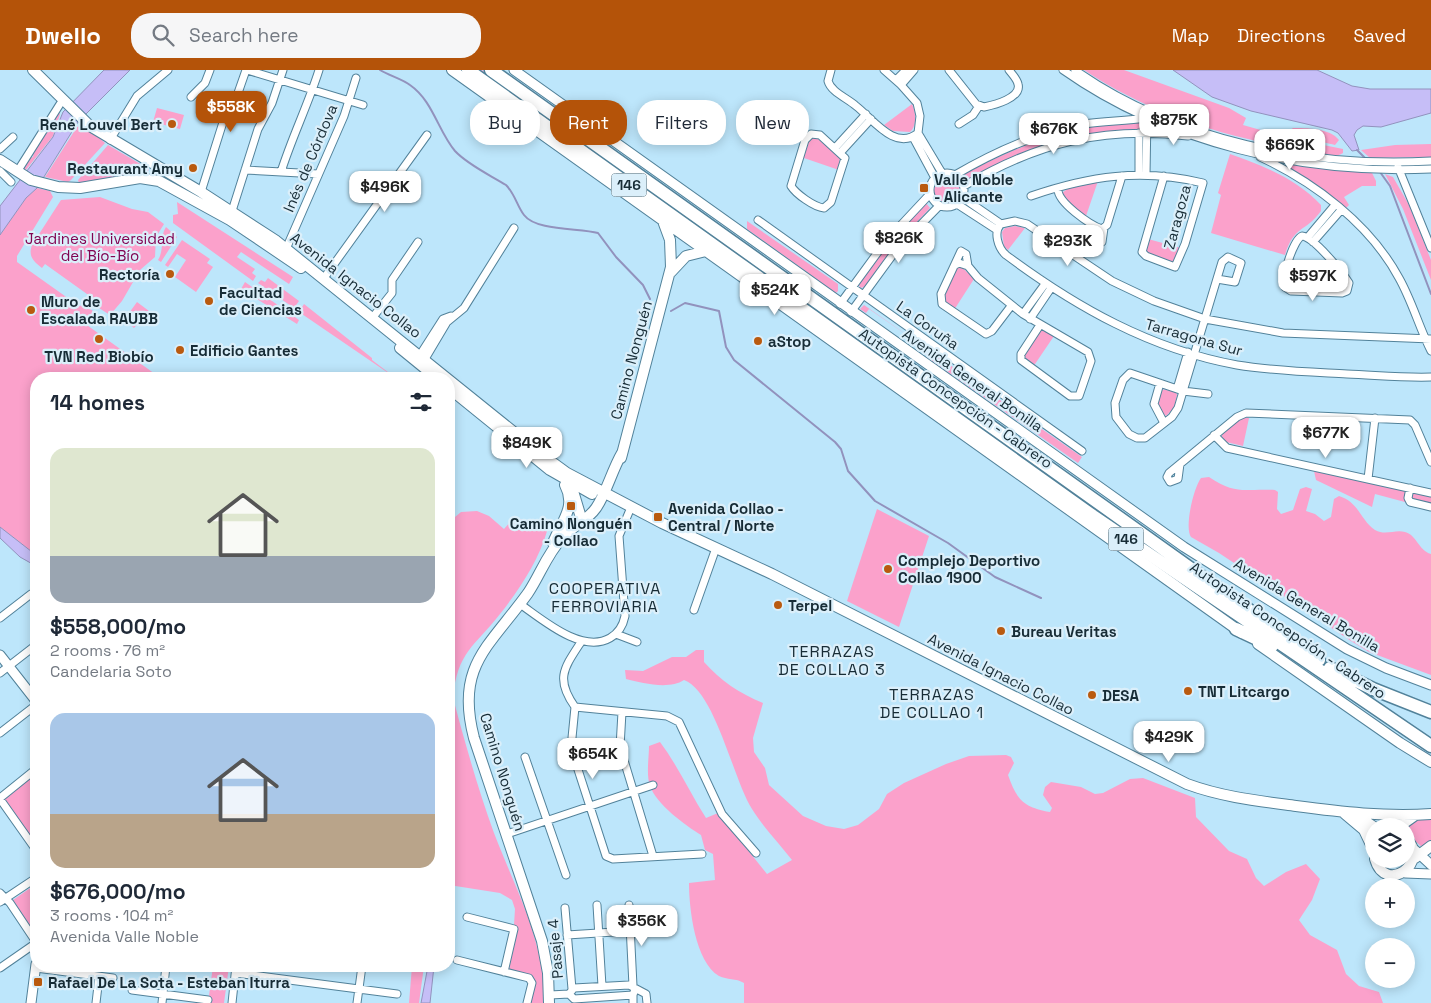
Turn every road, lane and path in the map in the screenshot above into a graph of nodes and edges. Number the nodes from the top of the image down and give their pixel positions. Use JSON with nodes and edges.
{"nodes":[{"id":1,"x":33,"y":70,"type":"edge"},
{"id":2,"x":168,"y":70,"type":"edge"},
{"id":3,"x":210,"y":70,"type":"edge"},
{"id":4,"x":247,"y":70,"type":"edge"},
{"id":5,"x":283,"y":70,"type":"edge"},
{"id":6,"x":319,"y":70,"type":"edge"},
{"id":7,"x":452,"y":70,"type":"edge"},
{"id":8,"x":468,"y":70,"type":"edge"},
{"id":9,"x":491,"y":70,"type":"edge"},
{"id":10,"x":514,"y":70,"type":"edge"},
{"id":11,"x":831,"y":70,"type":"edge"},
{"id":12,"x":884,"y":70,"type":"edge"},
{"id":13,"x":906,"y":70,"type":"edge"},
{"id":14,"x":914,"y":70,"type":"edge"},
{"id":15,"x":949,"y":70,"type":"edge"},
{"id":16,"x":1009,"y":70,"type":"edge"},
{"id":17,"x":1063,"y":70,"type":"edge"},
{"id":18,"x":1075,"y":70,"type":"edge"},
{"id":19,"x":356,"y":78,"type":"dead end"},
{"id":20,"x":280,"y":80,"type":"junction"},
{"id":21,"x":899,"y":82,"type":"junction"},
{"id":22,"x":313,"y":90,"type":"junction"},
{"id":23,"x":191,"y":97,"type":"dead end"},
{"id":24,"x":349,"y":100,"type":"junction"},
{"id":25,"x":63,"y":104,"type":"junction"},
{"id":26,"x":363,"y":105,"type":"dead end"},
{"id":27,"x":1121,"y":105,"type":"junction"},
{"id":28,"x":979,"y":106,"type":"junction"},
{"id":29,"x":1148,"y":114,"type":"junction"},
{"id":30,"x":869,"y":117,"type":"junction"},
{"id":31,"x":1120,"y":120,"type":"junction"},
{"id":32,"x":959,"y":124,"type":"dead end"},
{"id":33,"x":1143,"y":133,"type":"junction"},
{"id":34,"x":427,"y":135,"type":"dead end"},
{"id":35,"x":916,"y":135,"type":"junction"},
{"id":36,"x":13,"y":137,"type":"dead end"},
{"id":37,"x":1204,"y":138,"type":"junction"},
{"id":38,"x":110,"y":140,"type":"junction"},
{"id":39,"x":0,"y":149,"type":"edge"},
{"id":40,"x":838,"y":150,"type":"junction"},
{"id":41,"x":1251,"y":152,"type":"junction"},
{"id":42,"x":0,"y":160,"type":"edge"},
{"id":43,"x":1431,"y":161,"type":"edge"},
{"id":44,"x":1396,"y":162,"type":"junction"},
{"id":45,"x":1431,"y":169,"type":"edge"},
{"id":46,"x":245,"y":170,"type":"junction"},
{"id":47,"x":1399,"y":170,"type":"junction"},
{"id":48,"x":0,"y":171,"type":"edge"},
{"id":49,"x":281,"y":172,"type":"junction"},
{"id":50,"x":18,"y":173,"type":"junction"},
{"id":51,"x":942,"y":173,"type":"junction"},
{"id":52,"x":318,"y":174,"type":"junction"},
{"id":53,"x":955,"y":175,"type":"junction"},
{"id":54,"x":1143,"y":175,"type":"junction"},
{"id":55,"x":1122,"y":176,"type":"junction"},
{"id":56,"x":1164,"y":176,"type":"junction"},
{"id":57,"x":935,"y":178,"type":"junction"},
{"id":58,"x":11,"y":182,"type":"dead end"},
{"id":59,"x":964,"y":186,"type":"junction"},
{"id":60,"x":1058,"y":189,"type":"junction"},
{"id":61,"x":930,"y":194,"type":"junction"},
{"id":62,"x":964,"y":195,"type":"junction"},
{"id":63,"x":198,"y":196,"type":"junction"},
{"id":64,"x":1031,"y":196,"type":"dead end"},
{"id":65,"x":957,"y":204,"type":"junction"},
{"id":66,"x":939,"y":206,"type":"junction"},
{"id":67,"x":1338,"y":208,"type":"junction"},
{"id":68,"x":232,"y":211,"type":"junction"},
{"id":69,"x":663,"y":220,"type":"junction"},
{"id":70,"x":758,"y":220,"type":"dead end"},
{"id":71,"x":999,"y":227,"type":"junction"},
{"id":72,"x":514,"y":228,"type":"dead end"},
{"id":73,"x":1104,"y":228,"type":"junction"},
{"id":74,"x":1310,"y":239,"type":"junction"},
{"id":75,"x":418,"y":242,"type":"dead end"},
{"id":76,"x":1102,"y":242,"type":"dead end"},
{"id":77,"x":1430,"y":244,"type":"edge"},
{"id":78,"x":286,"y":249,"type":"junction"},
{"id":79,"x":706,"y":251,"type":"junction"},
{"id":80,"x":956,"y":265,"type":"junction"},
{"id":81,"x":968,"y":266,"type":"junction"},
{"id":82,"x":670,"y":275,"type":"junction"},
{"id":83,"x":324,"y":278,"type":"junction"},
{"id":84,"x":1216,"y":279,"type":"dead end"},
{"id":85,"x":1048,"y":286,"type":"junction"},
{"id":86,"x":852,"y":287,"type":"junction"},
{"id":87,"x":863,"y":295,"type":"junction"},
{"id":88,"x":840,"y":304,"type":"junction"},
{"id":89,"x":1011,"y":306,"type":"junction"},
{"id":90,"x":851,"y":312,"type":"junction"},
{"id":91,"x":1023,"y":314,"type":"junction"},
{"id":92,"x":373,"y":317,"type":"junction"},
{"id":93,"x":1030,"y":319,"type":"junction"},
{"id":94,"x":1205,"y":319,"type":"junction"},
{"id":95,"x":1040,"y":325,"type":"junction"},
{"id":96,"x":1428,"y":339,"type":"edge"},
{"id":97,"x":1431,"y":351,"type":"edge"},
{"id":98,"x":1191,"y":353,"type":"junction"},
{"id":99,"x":423,"y":357,"type":"junction"},
{"id":100,"x":429,"y":372,"type":"edge"},
{"id":101,"x":441,"y":372,"type":"edge"},
{"id":102,"x":1431,"y":377,"type":"edge"},
{"id":103,"x":455,"y":383,"type":"edge"},
{"id":104,"x":1160,"y":383,"type":"junction"},
{"id":105,"x":1180,"y":390,"type":"junction"},
{"id":106,"x":455,"y":393,"type":"edge"},
{"id":107,"x":1208,"y":394,"type":"dead end"},
{"id":108,"x":1375,"y":418,"type":"junction"},
{"id":109,"x":1164,"y":423,"type":"junction"},
{"id":110,"x":1214,"y":435,"type":"junction"},
{"id":111,"x":1082,"y":451,"type":"dead end"},
{"id":112,"x":1431,"y":462,"type":"edge"},
{"id":113,"x":1180,"y":464,"type":"dead end"},
{"id":114,"x":550,"y":470,"type":"junction"},
{"id":115,"x":1368,"y":479,"type":"junction"},
{"id":116,"x":565,"y":484,"type":"junction"},
{"id":117,"x":1410,"y":488,"type":"junction"},
{"id":118,"x":1431,"y":493,"type":"edge"},
{"id":119,"x":604,"y":496,"type":"junction"},
{"id":120,"x":1431,"y":507,"type":"edge"},
{"id":121,"x":629,"y":512,"type":"junction"},
{"id":122,"x":582,"y":521,"type":"junction"},
{"id":123,"x":662,"y":523,"type":"junction"},
{"id":124,"x":716,"y":548,"type":"junction"},
{"id":125,"x":548,"y":558,"type":"junction"},
{"id":126,"x":30,"y":595,"type":"edge"},
{"id":127,"x":520,"y":604,"type":"junction"},
{"id":128,"x":694,"y":610,"type":"dead end"},
{"id":129,"x":0,"y":618,"type":"edge"},
{"id":130,"x":1236,"y":628,"type":"junction"},
{"id":131,"x":616,"y":634,"type":"junction"},
{"id":132,"x":581,"y":642,"type":"junction"},
{"id":133,"x":637,"y":642,"type":"dead end"},
{"id":134,"x":30,"y":650,"type":"edge"},
{"id":135,"x":0,"y":655,"type":"edge"},
{"id":136,"x":9,"y":666,"type":"junction"},
{"id":137,"x":1330,"y":672,"type":"junction"},
{"id":138,"x":0,"y":673,"type":"edge"},
{"id":139,"x":1431,"y":685,"type":"edge"},
{"id":140,"x":30,"y":693,"type":"edge"},
{"id":141,"x":575,"y":707,"type":"junction"},
{"id":142,"x":30,"y":710,"type":"edge"},
{"id":143,"x":622,"y":712,"type":"junction"},
{"id":144,"x":1431,"y":712,"type":"edge"},
{"id":145,"x":0,"y":733,"type":"edge"},
{"id":146,"x":1431,"y":736,"type":"edge"},
{"id":147,"x":1431,"y":746,"type":"edge"},
{"id":148,"x":525,"y":757,"type":"dead end"},
{"id":149,"x":1431,"y":762,"type":"edge"},
{"id":150,"x":30,"y":773,"type":"edge"},
{"id":151,"x":653,"y":785,"type":"dead end"},
{"id":152,"x":634,"y":790,"type":"junction"},
{"id":153,"x":0,"y":798,"type":"edge"},
{"id":154,"x":590,"y":806,"type":"junction"},
{"id":155,"x":1340,"y":811,"type":"junction"},
{"id":156,"x":1352,"y":813,"type":"junction"},
{"id":157,"x":1431,"y":814,"type":"edge"},
{"id":158,"x":1417,"y":815,"type":"junction"},
{"id":159,"x":1412,"y":818,"type":"edge"},
{"id":160,"x":547,"y":820,"type":"junction"},
{"id":161,"x":1365,"y":821,"type":"edge"},
{"id":162,"x":507,"y":834,"type":"junction"},
{"id":163,"x":1365,"y":834,"type":"edge"},
{"id":164,"x":30,"y":841,"type":"edge"},
{"id":165,"x":1431,"y":846,"type":"edge"},
{"id":166,"x":756,"y":852,"type":"dead end"},
{"id":167,"x":702,"y":854,"type":"dead end"},
{"id":168,"x":1416,"y":854,"type":"junction"},
{"id":169,"x":653,"y":856,"type":"junction"},
{"id":170,"x":1431,"y":865,"type":"edge"},
{"id":171,"x":1380,"y":868,"type":"edge"},
{"id":172,"x":1404,"y":873,"type":"junction"},
{"id":173,"x":1431,"y":874,"type":"edge"},
{"id":174,"x":566,"y":875,"type":"dead end"},
{"id":175,"x":30,"y":882,"type":"edge"},
{"id":176,"x":2,"y":898,"type":"edge"},
{"id":177,"x":597,"y":905,"type":"dead end"},
{"id":178,"x":629,"y":905,"type":"dead end"},
{"id":179,"x":565,"y":908,"type":"dead end"},
{"id":180,"x":467,"y":917,"type":"dead end"},
{"id":181,"x":630,"y":930,"type":"junction"},
{"id":182,"x":599,"y":933,"type":"junction"},
{"id":183,"x":30,"y":934,"type":"edge"},
{"id":184,"x":567,"y":935,"type":"junction"},
{"id":185,"x":30,"y":946,"type":"edge"},
{"id":186,"x":457,"y":960,"type":"dead end"},
{"id":187,"x":0,"y":968,"type":"edge"},
{"id":188,"x":35,"y":972,"type":"edge"},
{"id":189,"x":73,"y":972,"type":"edge"},
{"id":190,"x":165,"y":972,"type":"edge"},
{"id":191,"x":236,"y":972,"type":"edge"},
{"id":192,"x":249,"y":972,"type":"edge"},
{"id":193,"x":361,"y":972,"type":"edge"},
{"id":194,"x":504,"y":972,"type":"junction"},
{"id":195,"x":98,"y":976,"type":"junction"},
{"id":196,"x":113,"y":978,"type":"dead end"},
{"id":197,"x":602,"y":986,"type":"junction"},
{"id":198,"x":359,"y":989,"type":"junction"},
{"id":199,"x":132,"y":990,"type":"dead end"},
{"id":200,"x":633,"y":993,"type":"edge"},
{"id":201,"x":163,"y":994,"type":"junction"},
{"id":202,"x":397,"y":994,"type":"dead end"},
{"id":203,"x":570,"y":996,"type":"edge"},
{"id":204,"x":550,"y":999,"type":"edge"},
{"id":205,"x":208,"y":1000,"type":"dead end"},
{"id":206,"x":599,"y":1000,"type":"edge"},
{"id":207,"x":31,"y":1003,"type":"edge"},
{"id":208,"x":96,"y":1003,"type":"edge"},
{"id":209,"x":162,"y":1003,"type":"edge"},
{"id":210,"x":232,"y":1003,"type":"edge"},
{"id":211,"x":357,"y":1003,"type":"edge"},
{"id":212,"x":527,"y":1003,"type":"edge"},
{"id":213,"x":647,"y":1003,"type":"edge"}],
"edges":[{"from":1,"to":25,"type":"main road","name":"Avenida Ignacio Collao"},
{"from":2,"to":38,"type":"street"},
{"from":3,"to":23,"type":"street"},
{"from":4,"to":20,"type":"street"},
{"from":4,"to":63,"type":"street"},
{"from":5,"to":20,"type":"street"},
{"from":6,"to":22,"type":"street"},
{"from":7,"to":69,"type":"main road"},
{"from":8,"to":137,"type":"highway","name":"Autopista Concepción - Cabrero","number":"146"},
{"from":9,"to":137,"type":"highway","name":"Autopista Concepción - Cabrero","number":"146"},
{"from":10,"to":88,"type":"street","name":"Avenida General Bonilla"},
{"from":11,"to":30,"type":"street"},
{"from":12,"to":21,"type":"street"},
{"from":13,"to":21,"type":"street"},
{"from":14,"to":21,"type":"street"},
{"from":15,"to":28,"type":"street"},
{"from":16,"to":28,"type":"street"},
{"from":17,"to":27,"type":"street"},
{"from":18,"to":29,"type":"street"},
{"from":19,"to":24,"type":"street","name":"Inés de Córdova"},
{"from":20,"to":22,"type":"street"},
{"from":20,"to":46,"type":"street"},
{"from":21,"to":35,"type":"street"},
{"from":22,"to":24,"type":"street"},
{"from":22,"to":49,"type":"street"},
{"from":24,"to":26,"type":"street"},
{"from":24,"to":52,"type":"street","name":"Inés de Córdova"},
{"from":25,"to":38,"type":"main road","name":"Avenida Ignacio Collao"},
{"from":25,"to":50,"type":"street"},
{"from":27,"to":29,"type":"street"},
{"from":27,"to":31,"type":"street"},
{"from":28,"to":32,"type":"street"},
{"from":29,"to":31,"type":"street"},
{"from":29,"to":33,"type":"street"},
{"from":29,"to":37,"type":"street"},
{"from":29,"to":44,"type":"street"},
{"from":30,"to":35,"type":"street"},
{"from":30,"to":40,"type":"street"},
{"from":31,"to":53,"type":"street"},
{"from":33,"to":37,"type":"street"},
{"from":33,"to":54,"type":"street"},
{"from":33,"to":59,"type":"street"},
{"from":34,"to":83,"type":"street"},
{"from":35,"to":51,"type":"street"},
{"from":35,"to":57,"type":"street"},
{"from":36,"to":39,"type":"street"},
{"from":37,"to":41,"type":"street"},
{"from":38,"to":63,"type":"main road","name":"Avenida Ignacio Collao"},
{"from":40,"to":40,"type":"street"},
{"from":41,"to":47,"type":"street"},
{"from":41,"to":67,"type":"street"},
{"from":42,"to":50,"type":"main road"},
{"from":43,"to":44,"type":"street"},
{"from":44,"to":47,"type":"street"},
{"from":45,"to":47,"type":"street"},
{"from":46,"to":49,"type":"street"},
{"from":46,"to":68,"type":"street"},
{"from":47,"to":77,"type":"street"},
{"from":48,"to":58,"type":"street"},
{"from":49,"to":52,"type":"street"},
{"from":50,"to":63,"type":"main road"},
{"from":51,"to":53,"type":"street"},
{"from":51,"to":57,"type":"street"},
{"from":52,"to":78,"type":"street","name":"Inés de Córdova"},
{"from":53,"to":59,"type":"street"},
{"from":54,"to":55,"type":"street","name":"Zaragoza"},
{"from":54,"to":56,"type":"street","name":"Zaragoza"},
{"from":55,"to":60,"type":"street","name":"Zaragoza"},
{"from":55,"to":73,"type":"street"},
{"from":56,"to":56,"type":"street","name":"Zaragoza"},
{"from":57,"to":61,"type":"street"},
{"from":59,"to":62,"type":"street"},
{"from":60,"to":64,"type":"street","name":"Zaragoza"},
{"from":60,"to":73,"type":"street"},
{"from":61,"to":66,"type":"street"},
{"from":61,"to":86,"type":"street"},
{"from":62,"to":65,"type":"street"},
{"from":62,"to":71,"type":"street"},
{"from":63,"to":68,"type":"main road","name":"Avenida Ignacio Collao"},
{"from":63,"to":100,"type":"main road","name":"Avenida Ignacio Collao"},
{"from":65,"to":66,"type":"street"},
{"from":65,"to":71,"type":"street"},
{"from":66,"to":87,"type":"street"},
{"from":67,"to":74,"type":"street"},
{"from":67,"to":96,"type":"street"},
{"from":68,"to":78,"type":"main road","name":"Avenida Ignacio Collao"},
{"from":69,"to":79,"type":"main road"},
{"from":69,"to":82,"type":"main road","name":"Camino Nonguén"},
{"from":70,"to":86,"type":"street","name":"La Coruña"},
{"from":71,"to":85,"type":"street","name":"Tarragona Sur"},
{"from":71,"to":94,"type":"street"},
{"from":72,"to":99,"type":"street"},
{"from":73,"to":76,"type":"street"},
{"from":74,"to":74,"type":"street"},
{"from":75,"to":92,"type":"street"},
{"from":78,"to":83,"type":"main road","name":"Avenida Ignacio Collao"},
{"from":79,"to":82,"type":"main road","name":"Camino Nonguén"},
{"from":79,"to":130,"type":"main road"},
{"from":80,"to":81,"type":"street"},
{"from":80,"to":81,"type":"street"},
{"from":80,"to":89,"type":"street"},
{"from":81,"to":89,"type":"street"},
{"from":82,"to":119,"type":"main road","name":"Camino Nonguén"},
{"from":83,"to":92,"type":"main road","name":"Avenida Ignacio Collao"},
{"from":84,"to":94,"type":"street"},
{"from":85,"to":91,"type":"street"},
{"from":85,"to":93,"type":"street"},
{"from":85,"to":98,"type":"street","name":"Tarragona Sur"},
{"from":86,"to":87,"type":"street","name":"La Coruña"},
{"from":86,"to":88,"type":"street"},
{"from":87,"to":90,"type":"street"},
{"from":87,"to":111,"type":"street","name":"La Coruña"},
{"from":88,"to":90,"type":"street","name":"Avenida General Bonilla"},
{"from":89,"to":91,"type":"street"},
{"from":90,"to":139,"type":"street","name":"Avenida General Bonilla"},
{"from":91,"to":93,"type":"street"},
{"from":92,"to":99,"type":"main road","name":"Avenida Ignacio Collao"},
{"from":93,"to":95,"type":"street"},
{"from":94,"to":96,"type":"street"},
{"from":94,"to":98,"type":"street"},
{"from":95,"to":95,"type":"street"},
{"from":96,"to":97,"type":"street"},
{"from":98,"to":102,"type":"street","name":"Tarragona Sur"},
{"from":98,"to":105,"type":"street"},
{"from":99,"to":101,"type":"main road","name":"Avenida Ignacio Collao"},
{"from":103,"to":119,"type":"main road","name":"Avenida Ignacio Collao"},
{"from":104,"to":105,"type":"street"},
{"from":104,"to":109,"type":"street"},
{"from":104,"to":109,"type":"street"},
{"from":105,"to":107,"type":"street"},
{"from":105,"to":109,"type":"street"},
{"from":106,"to":114,"type":"main road","name":"Avenida Ignacio Collao"},
{"from":108,"to":110,"type":"street"},
{"from":108,"to":112,"type":"street"},
{"from":108,"to":115,"type":"street"},
{"from":110,"to":113,"type":"street"},
{"from":110,"to":115,"type":"street"},
{"from":114,"to":116,"type":"main road"},
{"from":114,"to":119,"type":"main road","name":"Avenida Ignacio Collao"},
{"from":115,"to":117,"type":"street"},
{"from":116,"to":122,"type":"main road"},
{"from":116,"to":125,"type":"main road"},
{"from":117,"to":118,"type":"street"},
{"from":117,"to":120,"type":"street"},
{"from":119,"to":121,"type":"main road","name":"Avenida Ignacio Collao"},
{"from":119,"to":122,"type":"main road","name":"Camino Nonguén"},
{"from":119,"to":123,"type":"main road","name":"Avenida Ignacio Collao"},
{"from":121,"to":123,"type":"main road","name":"Avenida Ignacio Collao"},
{"from":121,"to":131,"type":"street"},
{"from":122,"to":125,"type":"main road","name":"Camino Nonguén"},
{"from":123,"to":124,"type":"main road","name":"Avenida Ignacio Collao"},
{"from":124,"to":128,"type":"street"},
{"from":124,"to":155,"type":"main road","name":"Avenida Ignacio Collao"},
{"from":125,"to":127,"type":"main road","name":"Camino Nonguén"},
{"from":126,"to":129,"type":"street"},
{"from":127,"to":132,"type":"street"},
{"from":127,"to":162,"type":"main road","name":"Camino Nonguén"},
{"from":130,"to":137,"type":"highway"},
{"from":130,"to":149,"type":"main road"},
{"from":131,"to":132,"type":"street"},
{"from":131,"to":133,"type":"street"},
{"from":132,"to":141,"type":"street"},
{"from":134,"to":136,"type":"street"},
{"from":135,"to":136,"type":"street"},
{"from":136,"to":138,"type":"street"},
{"from":136,"to":140,"type":"street"},
{"from":137,"to":144,"type":"highway"},
{"from":137,"to":146,"type":"highway","name":"Autopista Concepción - Cabrero","number":"146"},
{"from":137,"to":147,"type":"highway","name":"Autopista Concepción - Cabrero","number":"146"},
{"from":141,"to":143,"type":"street"},
{"from":141,"to":154,"type":"street"},
{"from":142,"to":145,"type":"street"},
{"from":143,"to":152,"type":"street"},
{"from":143,"to":166,"type":"street"},
{"from":148,"to":160,"type":"street"},
{"from":150,"to":153,"type":"street"},
{"from":151,"to":152,"type":"street"},
{"from":152,"to":154,"type":"street"},
{"from":152,"to":169,"type":"street"},
{"from":153,"to":164,"type":"street"},
{"from":154,"to":160,"type":"street"},
{"from":154,"to":169,"type":"street"},
{"from":155,"to":156,"type":"main road","name":"Avenida Ignacio Collao"},
{"from":155,"to":163,"type":"main road","name":"Avenida Ignacio Collao"},
{"from":156,"to":158,"type":"main road","name":"Avenida Ignacio Collao"},
{"from":156,"to":161,"type":"main road","name":"Avenida Ignacio Collao"},
{"from":157,"to":158,"type":"main road","name":"Avenida Ignacio Collao"},
{"from":158,"to":159,"type":"main road","name":"Avenida Ignacio Collao"},
{"from":160,"to":162,"type":"street"},
{"from":160,"to":174,"type":"street"},
{"from":162,"to":204,"type":"main road","name":"Camino Nonguén"},
{"from":165,"to":168,"type":"main road"},
{"from":167,"to":169,"type":"street"},
{"from":168,"to":170,"type":"street"},
{"from":168,"to":172,"type":"main road"},
{"from":171,"to":172,"type":"main road"},
{"from":172,"to":173,"type":"street"},
{"from":175,"to":176,"type":"street"},
{"from":176,"to":183,"type":"street"},
{"from":177,"to":182,"type":"street"},
{"from":178,"to":181,"type":"street"},
{"from":179,"to":184,"type":"street","name":"Pasaje 4"},
{"from":180,"to":194,"type":"street"},
{"from":181,"to":182,"type":"street"},
{"from":181,"to":200,"type":"street"},
{"from":182,"to":184,"type":"street"},
{"from":182,"to":197,"type":"street"},
{"from":184,"to":203,"type":"street","name":"Pasaje 4"},
{"from":185,"to":187,"type":"street"},
{"from":186,"to":194,"type":"street"},
{"from":188,"to":207,"type":"street"},
{"from":189,"to":195,"type":"street"},
{"from":190,"to":201,"type":"street"},
{"from":191,"to":210,"type":"street"},
{"from":192,"to":198,"type":"street"},
{"from":193,"to":198,"type":"street"},
{"from":194,"to":212,"type":"street"},
{"from":195,"to":196,"type":"street"},
{"from":195,"to":208,"type":"street"},
{"from":197,"to":200,"type":"street"},
{"from":197,"to":203,"type":"street"},
{"from":198,"to":202,"type":"street"},
{"from":198,"to":211,"type":"street"},
{"from":199,"to":201,"type":"street"},
{"from":200,"to":206,"type":"street"},
{"from":200,"to":213,"type":"street"},
{"from":201,"to":205,"type":"street"},
{"from":201,"to":209,"type":"street"},
{"from":203,"to":204,"type":"street"},
{"from":203,"to":206,"type":"street"}]}
